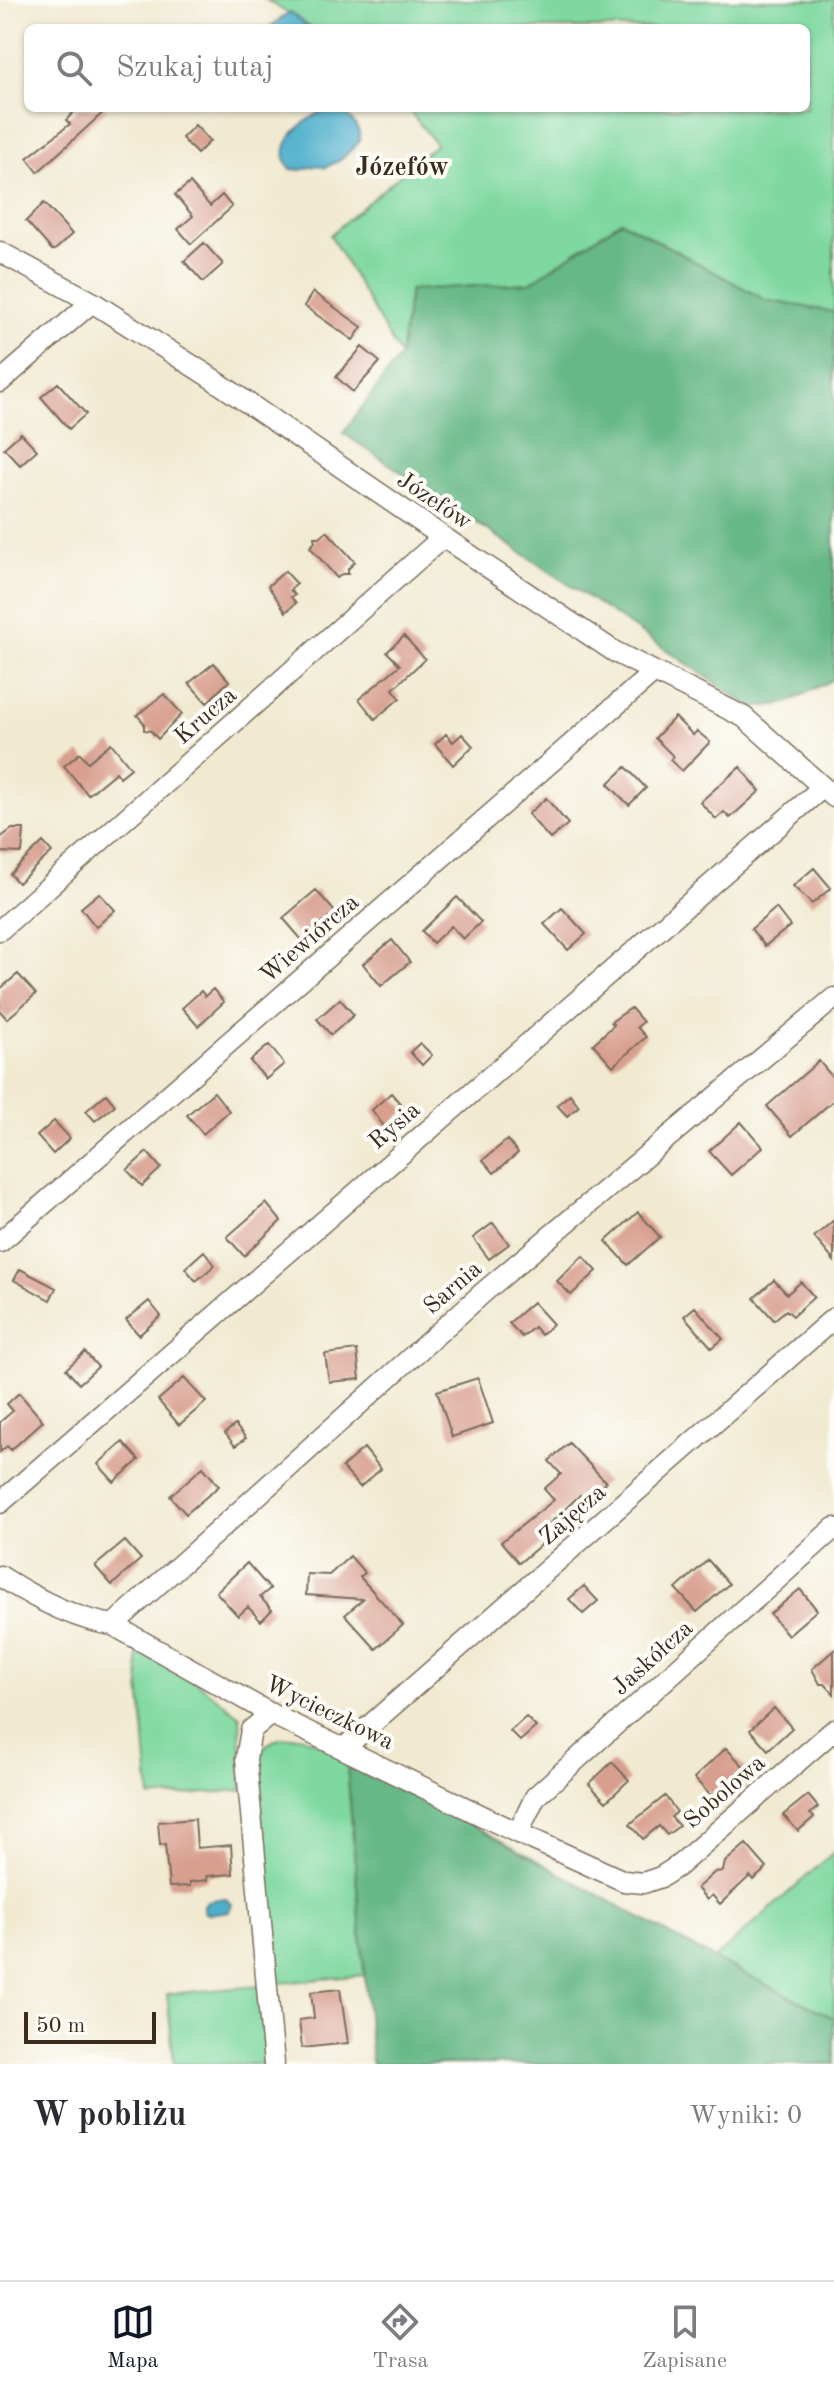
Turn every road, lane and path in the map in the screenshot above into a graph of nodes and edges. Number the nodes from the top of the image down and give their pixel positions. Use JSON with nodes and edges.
{"nodes":[{"id":1,"x":0,"y":252,"type":"edge"},
{"id":2,"x":92,"y":302,"type":"junction"},
{"id":3,"x":0,"y":382,"type":"edge"},
{"id":4,"x":443,"y":537,"type":"junction"},
{"id":5,"x":653,"y":673,"type":"junction"},
{"id":6,"x":828,"y":792,"type":"edge"},
{"id":7,"x":0,"y":930,"type":"edge"},
{"id":8,"x":834,"y":998,"type":"edge"},
{"id":9,"x":0,"y":1242,"type":"edge"},
{"id":10,"x":834,"y":1318,"type":"edge"},
{"id":11,"x":0,"y":1503,"type":"edge"},
{"id":12,"x":834,"y":1528,"type":"edge"},
{"id":13,"x":0,"y":1576,"type":"edge"},
{"id":14,"x":113,"y":1625,"type":"junction"},
{"id":15,"x":271,"y":1714,"type":"junction"},
{"id":16,"x":834,"y":1730,"type":"edge"},
{"id":17,"x":343,"y":1749,"type":"junction"},
{"id":18,"x":518,"y":1833,"type":"junction"},
{"id":19,"x":643,"y":1883,"type":"joint"},
{"id":20,"x":274,"y":2064,"type":"edge"}],
"edges":[{"from":1,"to":2,"type":"street","name":"Józefów"},
{"from":2,"to":3,"type":"street"},
{"from":2,"to":4,"type":"street","name":"Józefów"},
{"from":4,"to":5,"type":"street","name":"Józefów"},
{"from":4,"to":7,"type":"street","name":"Krucza"},
{"from":5,"to":6,"type":"street","name":"Józefów"},
{"from":5,"to":9,"type":"street","name":"Wiewiórcza"},
{"from":6,"to":11,"type":"street","name":"Rysia"},
{"from":8,"to":14,"type":"street","name":"Sarnia"},
{"from":10,"to":17,"type":"street","name":"Zajęcza"},
{"from":12,"to":18,"type":"street","name":"Jaskółcza"},
{"from":13,"to":14,"type":"street","name":"Wycieczkowa"},
{"from":14,"to":15,"type":"street","name":"Wycieczkowa"},
{"from":15,"to":17,"type":"street","name":"Wycieczkowa"},
{"from":15,"to":20,"type":"street"},
{"from":16,"to":19,"type":"street","name":"Sobolowa"},
{"from":17,"to":18,"type":"street","name":"Wycieczkowa"},
{"from":18,"to":19,"type":"street","name":"Wycieczkowa"}]}
